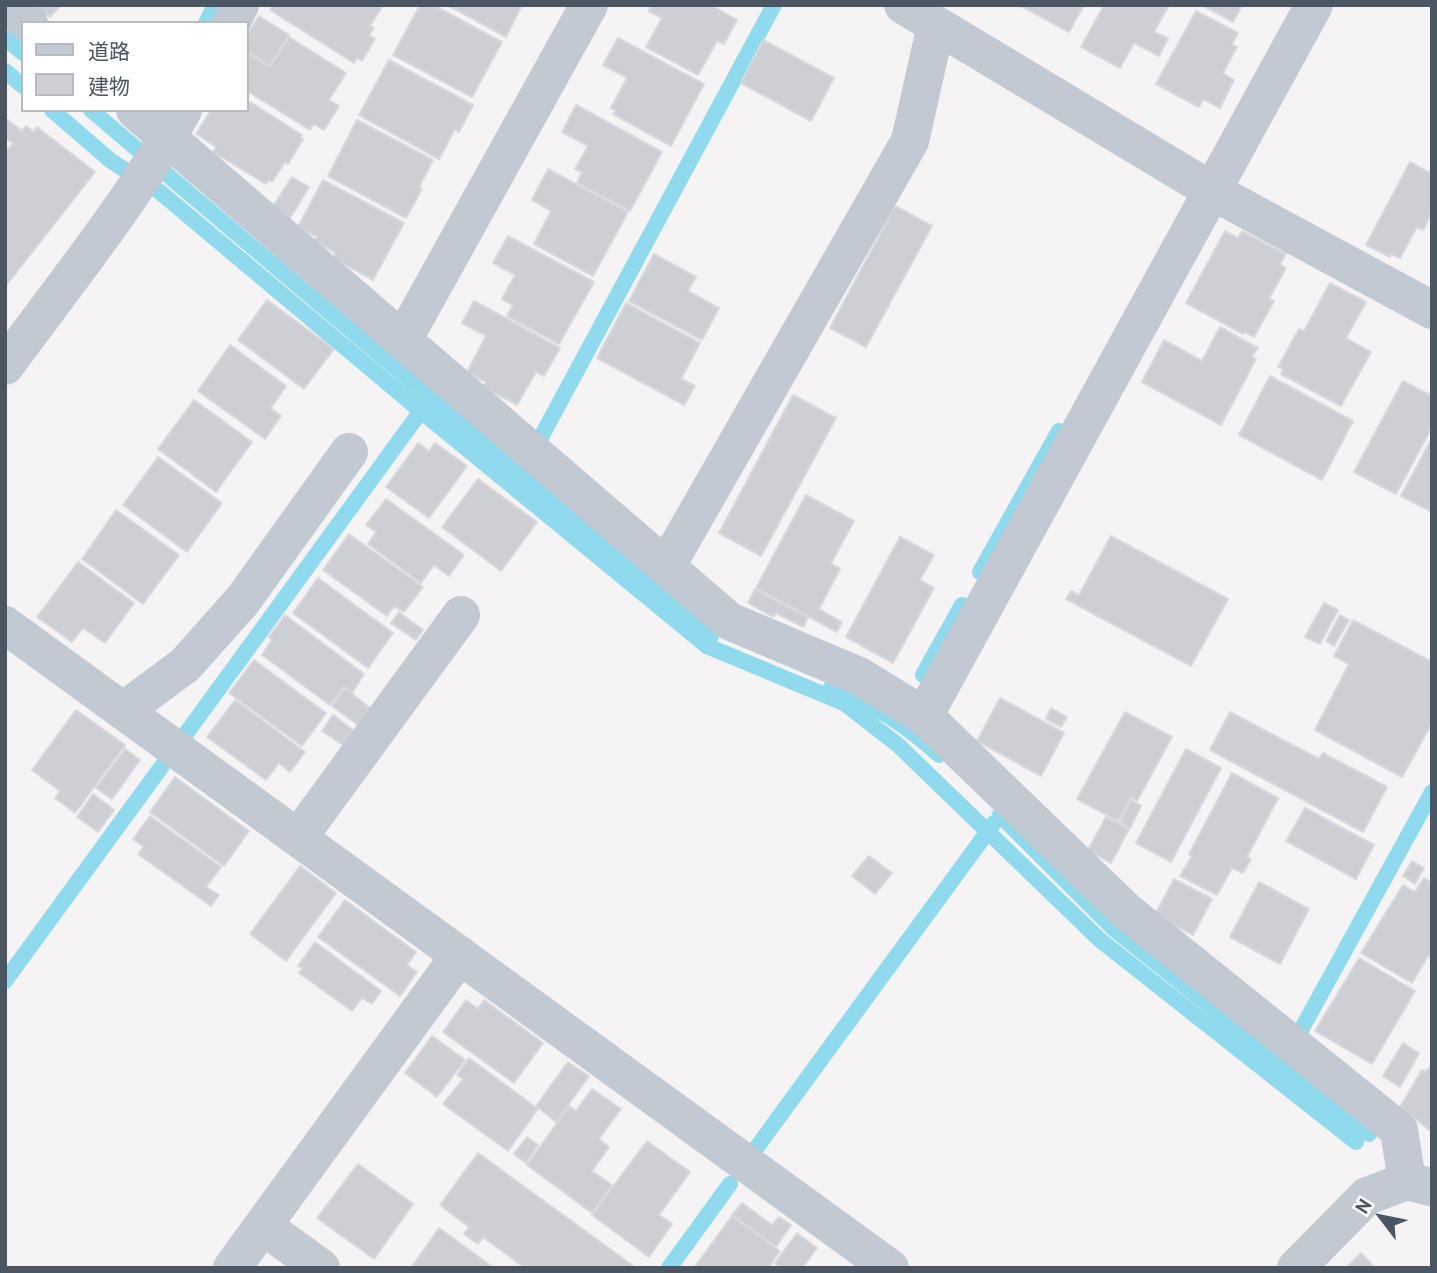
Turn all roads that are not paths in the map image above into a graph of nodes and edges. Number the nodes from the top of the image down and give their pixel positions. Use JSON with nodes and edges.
{"nodes":[{"id":1,"x":7,"y":5,"type":"edge"},
{"id":2,"x":240,"y":5,"type":"edge"},
{"id":3,"x":590,"y":5,"type":"edge"},
{"id":4,"x":903,"y":5,"type":"edge"},
{"id":5,"x":1314,"y":5,"type":"edge"},
{"id":6,"x":27,"y":21,"type":"edge"},
{"id":7,"x":232,"y":21,"type":"edge"},
{"id":8,"x":936,"y":25,"type":"junction"},
{"id":9,"x":138,"y":112,"type":"edge"},
{"id":10,"x":171,"y":132,"type":"edge"},
{"id":11,"x":1214,"y":192,"type":"junction"},
{"id":12,"x":1432,"y":310,"type":"edge"},
{"id":13,"x":403,"y":340,"type":"junction"},
{"id":14,"x":5,"y":366,"type":"edge"},
{"id":15,"x":349,"y":452,"type":"dead end"},
{"id":16,"x":666,"y":567,"type":"junction"},
{"id":17,"x":461,"y":615,"type":"dead end"},
{"id":18,"x":5,"y":625,"type":"edge"},
{"id":19,"x":123,"y":711,"type":"junction"},
{"id":20,"x":924,"y":716,"type":"junction"},
{"id":21,"x":298,"y":838,"type":"junction"},
{"id":22,"x":460,"y":956,"type":"junction"},
{"id":23,"x":1419,"y":1184,"type":"edge"},
{"id":24,"x":263,"y":1226,"type":"junction"},
{"id":25,"x":232,"y":1268,"type":"edge"},
{"id":26,"x":321,"y":1268,"type":"edge"},
{"id":27,"x":890,"y":1268,"type":"edge"},
{"id":28,"x":1296,"y":1268,"type":"edge"}],
"edges":[{"from":1,"to":6,"type":"street"},
{"from":2,"to":7,"type":"street"},
{"from":3,"to":13,"type":"street"},
{"from":4,"to":8,"type":"street"},
{"from":5,"to":11,"type":"street"},
{"from":8,"to":11,"type":"street"},
{"from":8,"to":16,"type":"street"},
{"from":9,"to":10,"type":"street"},
{"from":10,"to":13,"type":"street"},
{"from":10,"to":14,"type":"street"},
{"from":11,"to":12,"type":"street"},
{"from":11,"to":20,"type":"street"},
{"from":13,"to":16,"type":"street"},
{"from":15,"to":19,"type":"street"},
{"from":16,"to":20,"type":"street"},
{"from":17,"to":21,"type":"street"},
{"from":18,"to":19,"type":"street"},
{"from":19,"to":21,"type":"street"},
{"from":20,"to":23,"type":"street"},
{"from":21,"to":22,"type":"street"},
{"from":22,"to":24,"type":"street"},
{"from":22,"to":27,"type":"street"},
{"from":23,"to":28,"type":"street"},
{"from":24,"to":25,"type":"street"},
{"from":24,"to":26,"type":"street"}]}
